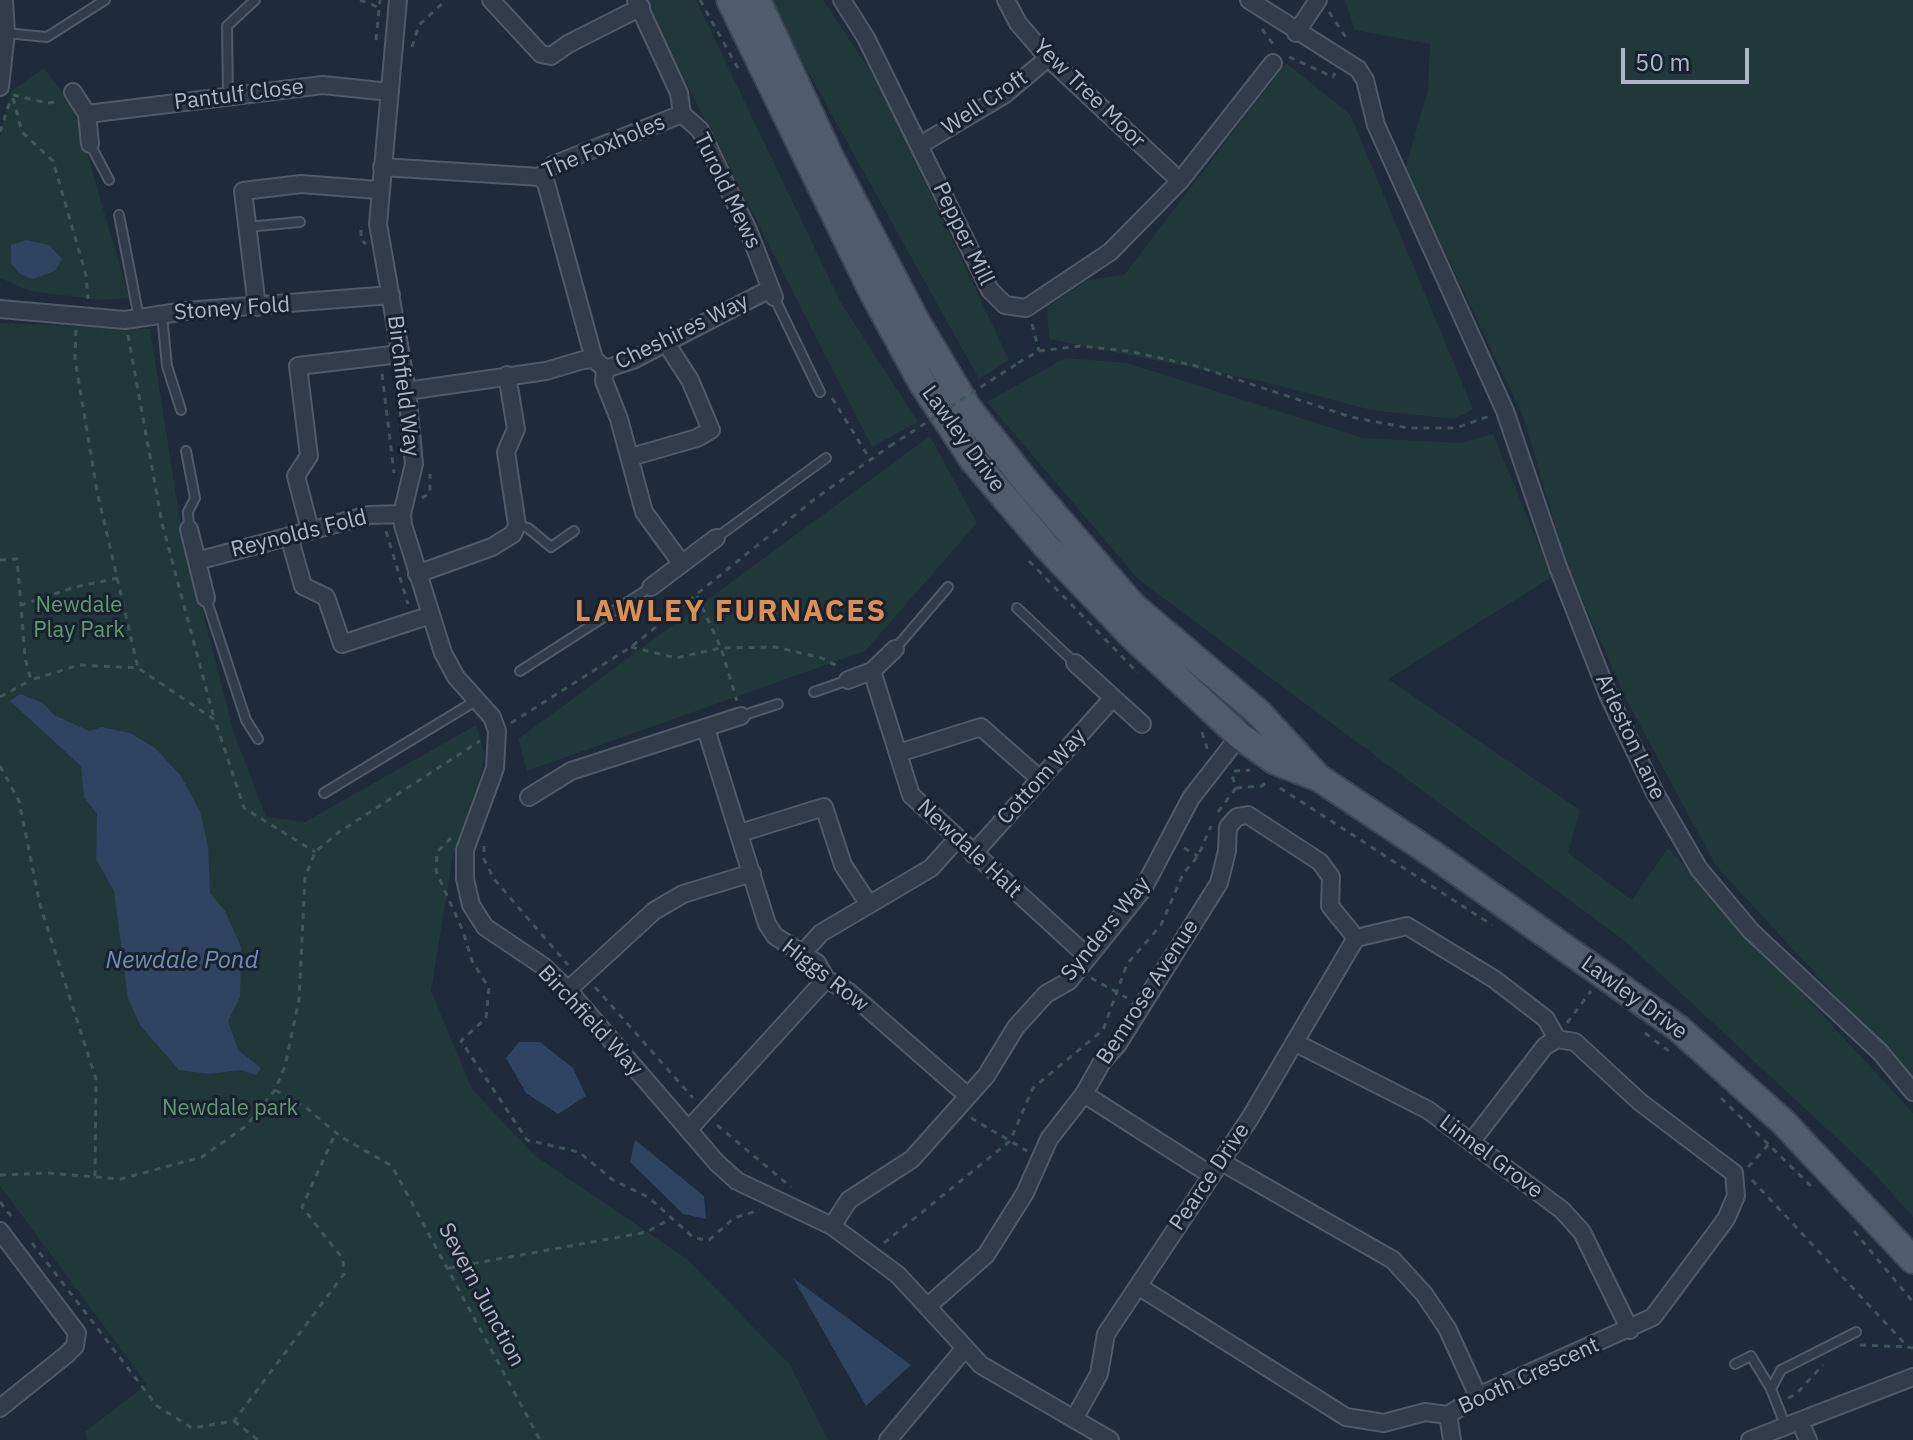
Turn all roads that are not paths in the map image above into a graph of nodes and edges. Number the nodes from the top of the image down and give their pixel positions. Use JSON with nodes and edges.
{"nodes":[{"id":1,"x":4,"y":0,"type":"edge"},
{"id":2,"x":105,"y":0,"type":"edge"},
{"id":3,"x":255,"y":0,"type":"edge"},
{"id":4,"x":398,"y":0,"type":"edge"},
{"id":5,"x":491,"y":0,"type":"edge"},
{"id":6,"x":730,"y":0,"type":"edge"},
{"id":7,"x":757,"y":0,"type":"edge"},
{"id":8,"x":842,"y":0,"type":"edge"},
{"id":9,"x":1006,"y":0,"type":"edge"},
{"id":10,"x":1249,"y":0,"type":"edge"},
{"id":11,"x":1318,"y":0,"type":"edge"},
{"id":12,"x":638,"y":4,"type":"edge"},
{"id":13,"x":6,"y":33,"type":"junction"},
{"id":14,"x":1296,"y":33,"type":"junction"},
{"id":15,"x":1048,"y":58,"type":"junction"},
{"id":16,"x":1273,"y":63,"type":"dead end"},
{"id":17,"x":4,"y":92,"type":"edge"},
{"id":18,"x":390,"y":92,"type":"junction"},
{"id":19,"x":75,"y":95,"type":"road end"},
{"id":20,"x":228,"y":95,"type":"junction"},
{"id":21,"x":87,"y":114,"type":"junction"},
{"id":22,"x":682,"y":114,"type":"junction"},
{"id":23,"x":90,"y":144,"type":"joint"},
{"id":24,"x":920,"y":145,"type":"junction"},
{"id":25,"x":382,"y":167,"type":"junction"},
{"id":26,"x":540,"y":177,"type":"junction"},
{"id":27,"x":109,"y":180,"type":"dead end"},
{"id":28,"x":1180,"y":181,"type":"junction"},
{"id":29,"x":378,"y":190,"type":"junction"},
{"id":30,"x":119,"y":215,"type":"dead end"},
{"id":31,"x":300,"y":222,"type":"dead end"},
{"id":32,"x":247,"y":227,"type":"junction"},
{"id":33,"x":773,"y":294,"type":"junction"},
{"id":34,"x":391,"y":295,"type":"junction"},
{"id":35,"x":257,"y":307,"type":"junction"},
{"id":36,"x":0,"y":309,"type":"edge"},
{"id":37,"x":162,"y":315,"type":"junction"},
{"id":38,"x":125,"y":320,"type":"junction"},
{"id":39,"x":666,"y":343,"type":"junction"},
{"id":40,"x":400,"y":354,"type":"junction"},
{"id":41,"x":599,"y":364,"type":"junction"},
{"id":42,"x":507,"y":375,"type":"junction"},
{"id":43,"x":407,"y":391,"type":"junction"},
{"id":44,"x":820,"y":392,"type":"dead end"},
{"id":45,"x":181,"y":410,"type":"dead end"},
{"id":46,"x":186,"y":451,"type":"dead end"},
{"id":47,"x":631,"y":457,"type":"junction"},
{"id":48,"x":826,"y":458,"type":"dead end"},
{"id":49,"x":402,"y":514,"type":"junction"},
{"id":50,"x":517,"y":525,"type":"junction"},
{"id":51,"x":189,"y":529,"type":"joint"},
{"id":52,"x":310,"y":530,"type":"junction"},
{"id":53,"x":574,"y":531,"type":"dead end"},
{"id":54,"x":289,"y":536,"type":"junction"},
{"id":55,"x":716,"y":538,"type":"joint"},
{"id":56,"x":197,"y":561,"type":"junction"},
{"id":57,"x":682,"y":564,"type":"junction"},
{"id":58,"x":417,"y":574,"type":"junction"},
{"id":59,"x":651,"y":587,"type":"joint"},
{"id":60,"x":948,"y":587,"type":"dead end"},
{"id":61,"x":206,"y":598,"type":"joint"},
{"id":62,"x":1017,"y":608,"type":"dead end"},
{"id":63,"x":431,"y":615,"type":"junction"},
{"id":64,"x":895,"y":649,"type":"joint"},
{"id":65,"x":1075,"y":663,"type":"joint"},
{"id":66,"x":520,"y":671,"type":"dead end"},
{"id":67,"x":859,"y":676,"type":"junction"},
{"id":68,"x":814,"y":692,"type":"dead end"},
{"id":69,"x":478,"y":699,"type":"junction"},
{"id":70,"x":1111,"y":700,"type":"junction"},
{"id":71,"x":778,"y":704,"type":"dead end"},
{"id":72,"x":1258,"y":712,"type":"junction"},
{"id":73,"x":741,"y":716,"type":"joint"},
{"id":74,"x":1142,"y":724,"type":"dead end"},
{"id":75,"x":706,"y":729,"type":"junction"},
{"id":76,"x":1240,"y":736,"type":"junction"},
{"id":77,"x":258,"y":739,"type":"dead end"},
{"id":78,"x":899,"y":753,"type":"junction"},
{"id":79,"x":1319,"y":778,"type":"junction"},
{"id":80,"x":1040,"y":779,"type":"junction"},
{"id":81,"x":324,"y":793,"type":"dead end"},
{"id":82,"x":529,"y":797,"type":"dead end"},
{"id":83,"x":740,"y":833,"type":"junction"},
{"id":84,"x":957,"y":839,"type":"junction"},
{"id":85,"x":973,"y":854,"type":"junction"},
{"id":86,"x":752,"y":873,"type":"junction"},
{"id":87,"x":868,"y":903,"type":"junction"},
{"id":88,"x":1356,"y":938,"type":"junction"},
{"id":89,"x":802,"y":954,"type":"junction"},
{"id":90,"x":1083,"y":963,"type":"junction"},
{"id":91,"x":826,"y":979,"type":"junction"},
{"id":92,"x":568,"y":990,"type":"junction"},
{"id":93,"x":1557,"y":1039,"type":"junction"},
{"id":94,"x":1296,"y":1043,"type":"junction"},
{"id":95,"x":1913,"y":1092,"type":"edge"},
{"id":96,"x":1084,"y":1094,"type":"junction"},
{"id":97,"x":964,"y":1102,"type":"junction"},
{"id":98,"x":689,"y":1129,"type":"junction"},
{"id":99,"x":1472,"y":1141,"type":"junction"},
{"id":100,"x":1216,"y":1168,"type":"junction"},
{"id":101,"x":832,"y":1226,"type":"junction"},
{"id":102,"x":0,"y":1231,"type":"edge"},
{"id":103,"x":1913,"y":1260,"type":"edge"},
{"id":104,"x":1138,"y":1286,"type":"junction"},
{"id":105,"x":928,"y":1306,"type":"junction"},
{"id":106,"x":1630,"y":1330,"type":"junction"},
{"id":107,"x":1856,"y":1332,"type":"dead end"},
{"id":108,"x":965,"y":1348,"type":"junction"},
{"id":109,"x":1735,"y":1364,"type":"dead end"},
{"id":110,"x":1913,"y":1377,"type":"edge"},
{"id":111,"x":1771,"y":1389,"type":"junction"},
{"id":112,"x":1478,"y":1396,"type":"junction"},
{"id":113,"x":0,"y":1408,"type":"edge"},
{"id":114,"x":1448,"y":1415,"type":"junction"},
{"id":115,"x":1074,"y":1419,"type":"junction"},
{"id":116,"x":1793,"y":1425,"type":"junction"},
{"id":117,"x":888,"y":1440,"type":"edge"},
{"id":118,"x":1110,"y":1440,"type":"edge"},
{"id":119,"x":1452,"y":1440,"type":"edge"},
{"id":120,"x":1750,"y":1440,"type":"edge"},
{"id":121,"x":1808,"y":1440,"type":"edge"}],
"edges":[{"from":1,"to":13,"type":"street"},
{"from":2,"to":13,"type":"lane"},
{"from":3,"to":20,"type":"lane"},
{"from":4,"to":18,"type":"street","name":"Birchfield Way"},
{"from":5,"to":12,"type":"street"},
{"from":6,"to":76,"type":"main road","name":"Lawley Drive"},
{"from":7,"to":72,"type":"main road","name":"Lawley Drive"},
{"from":8,"to":24,"type":"street","name":"Pepper Mill"},
{"from":9,"to":15,"type":"street","name":"Yew Tree Moor"},
{"from":10,"to":14,"type":"street"},
{"from":11,"to":14,"type":"street"},
{"from":12,"to":22,"type":"street","name":"Turold Mews"},
{"from":13,"to":17,"type":"street"},
{"from":14,"to":95,"type":"street","name":"Arleston Lane"},
{"from":15,"to":24,"type":"street","name":"Well Croft"},
{"from":15,"to":28,"type":"street","name":"Yew Tree Moor"},
{"from":16,"to":28,"type":"street"},
{"from":18,"to":20,"type":"street","name":"Pantulf Close"},
{"from":18,"to":25,"type":"street","name":"Birchfield Way"},
{"from":19,"to":21,"type":"street"},
{"from":20,"to":21,"type":"street","name":"Pantulf Close"},
{"from":21,"to":23,"type":"street"},
{"from":22,"to":26,"type":"street","name":"The Foxholes"},
{"from":22,"to":33,"type":"street","name":"Turold Mews"},
{"from":23,"to":27,"type":"lane"},
{"from":24,"to":28,"type":"street","name":"Pepper Mill"},
{"from":25,"to":26,"type":"street","name":"The Foxholes"},
{"from":25,"to":29,"type":"street","name":"Birchfield Way"},
{"from":26,"to":41,"type":"street"},
{"from":29,"to":32,"type":"street"},
{"from":29,"to":34,"type":"street","name":"Birchfield Way"},
{"from":30,"to":38,"type":"lane"},
{"from":31,"to":32,"type":"lane"},
{"from":32,"to":35,"type":"street"},
{"from":33,"to":39,"type":"street","name":"Cheshires Way"},
{"from":33,"to":44,"type":"lane"},
{"from":34,"to":35,"type":"street","name":"Stoney Fold"},
{"from":34,"to":40,"type":"street","name":"Birchfield Way"},
{"from":35,"to":37,"type":"street","name":"Stoney Fold"},
{"from":36,"to":38,"type":"street","name":"Stoney Fold"},
{"from":37,"to":38,"type":"street","name":"Stoney Fold"},
{"from":37,"to":45,"type":"lane"},
{"from":39,"to":41,"type":"street","name":"Cheshires Way"},
{"from":39,"to":47,"type":"street"},
{"from":40,"to":43,"type":"street","name":"Birchfield Way"},
{"from":40,"to":52,"type":"street"},
{"from":41,"to":42,"type":"street","name":"Cheshires Way"},
{"from":41,"to":47,"type":"street"},
{"from":42,"to":43,"type":"street","name":"Cheshires Way"},
{"from":42,"to":50,"type":"street"},
{"from":43,"to":49,"type":"street","name":"Birchfield Way"},
{"from":46,"to":51,"type":"lane"},
{"from":47,"to":57,"type":"street"},
{"from":48,"to":55,"type":"lane"},
{"from":49,"to":52,"type":"street","name":"Reynolds Fold"},
{"from":49,"to":58,"type":"street","name":"Birchfield Way"},
{"from":50,"to":53,"type":"lane"},
{"from":50,"to":58,"type":"street"},
{"from":51,"to":56,"type":"street"},
{"from":52,"to":54,"type":"street","name":"Reynolds Fold"},
{"from":54,"to":56,"type":"street","name":"Reynolds Fold"},
{"from":54,"to":63,"type":"street"},
{"from":55,"to":57,"type":"street"},
{"from":56,"to":61,"type":"street"},
{"from":57,"to":59,"type":"street"},
{"from":58,"to":63,"type":"street","name":"Birchfield Way"},
{"from":59,"to":66,"type":"lane"},
{"from":60,"to":64,"type":"lane"},
{"from":61,"to":77,"type":"lane"},
{"from":62,"to":65,"type":"lane"},
{"from":63,"to":69,"type":"street","name":"Birchfield Way"},
{"from":64,"to":67,"type":"street"},
{"from":65,"to":70,"type":"street"},
{"from":67,"to":68,"type":"lane"},
{"from":67,"to":78,"type":"street","name":"Newdale Halt"},
{"from":69,"to":81,"type":"lane"},
{"from":69,"to":92,"type":"street","name":"Birchfield Way"},
{"from":70,"to":74,"type":"street"},
{"from":70,"to":80,"type":"street","name":"Cottom Way"},
{"from":71,"to":73,"type":"lane"},
{"from":72,"to":76,"type":"street","name":"Synders Way"},
{"from":72,"to":79,"type":"main road","name":"Lawley Drive"},
{"from":73,"to":75,"type":"street"},
{"from":75,"to":82,"type":"street"},
{"from":75,"to":83,"type":"street","name":"Higgs Row"},
{"from":76,"to":79,"type":"main road","name":"Lawley Drive"},
{"from":76,"to":90,"type":"street","name":"Synders Way"},
{"from":78,"to":80,"type":"street"},
{"from":78,"to":84,"type":"street","name":"Newdale Halt"},
{"from":79,"to":103,"type":"main road","name":"Lawley Drive"},
{"from":80,"to":85,"type":"street","name":"Cottom Way"},
{"from":83,"to":86,"type":"street","name":"Higgs Row"},
{"from":83,"to":87,"type":"street"},
{"from":84,"to":85,"type":"street","name":"Newdale Halt"},
{"from":84,"to":87,"type":"street"},
{"from":85,"to":90,"type":"street","name":"Newdale Halt"},
{"from":86,"to":89,"type":"street","name":"Higgs Row"},
{"from":86,"to":92,"type":"street"},
{"from":87,"to":89,"type":"street"},
{"from":88,"to":93,"type":"street"},
{"from":88,"to":94,"type":"street","name":"Pearce Drive"},
{"from":88,"to":96,"type":"street","name":"Bemrose Avenue"},
{"from":89,"to":91,"type":"street","name":"Higgs Row"},
{"from":90,"to":97,"type":"street","name":"Synders Way"},
{"from":91,"to":97,"type":"street","name":"Higgs Row"},
{"from":91,"to":98,"type":"street"},
{"from":92,"to":98,"type":"street","name":"Birchfield Way"},
{"from":93,"to":99,"type":"street"},
{"from":93,"to":106,"type":"street","name":"Booth Crescent"},
{"from":94,"to":99,"type":"street","name":"Linnel Grove"},
{"from":94,"to":100,"type":"street","name":"Pearce Drive"},
{"from":96,"to":100,"type":"street"},
{"from":96,"to":105,"type":"street","name":"Bemrose Avenue"},
{"from":97,"to":101,"type":"street","name":"Synders Way"},
{"from":98,"to":101,"type":"street","name":"Birchfield Way"},
{"from":99,"to":106,"type":"street","name":"Linnel Grove"},
{"from":100,"to":104,"type":"street","name":"Pearce Drive"},
{"from":100,"to":112,"type":"street"},
{"from":101,"to":105,"type":"street","name":"Birchfield Way"},
{"from":102,"to":113,"type":"street"},
{"from":104,"to":114,"type":"street","name":"Booth Crescent"},
{"from":104,"to":115,"type":"street","name":"Pearce Drive"},
{"from":105,"to":108,"type":"street","name":"Birchfield Way"},
{"from":106,"to":112,"type":"street","name":"Booth Crescent"},
{"from":107,"to":111,"type":"lane"},
{"from":108,"to":115,"type":"street","name":"Birchfield Way"},
{"from":108,"to":117,"type":"street"},
{"from":109,"to":111,"type":"lane"},
{"from":110,"to":116,"type":"street"},
{"from":111,"to":116,"type":"lane"},
{"from":112,"to":114,"type":"street","name":"Booth Crescent"},
{"from":114,"to":119,"type":"street"},
{"from":115,"to":118,"type":"street","name":"Birchfield Way"},
{"from":116,"to":120,"type":"street"},
{"from":116,"to":121,"type":"street"}]}
